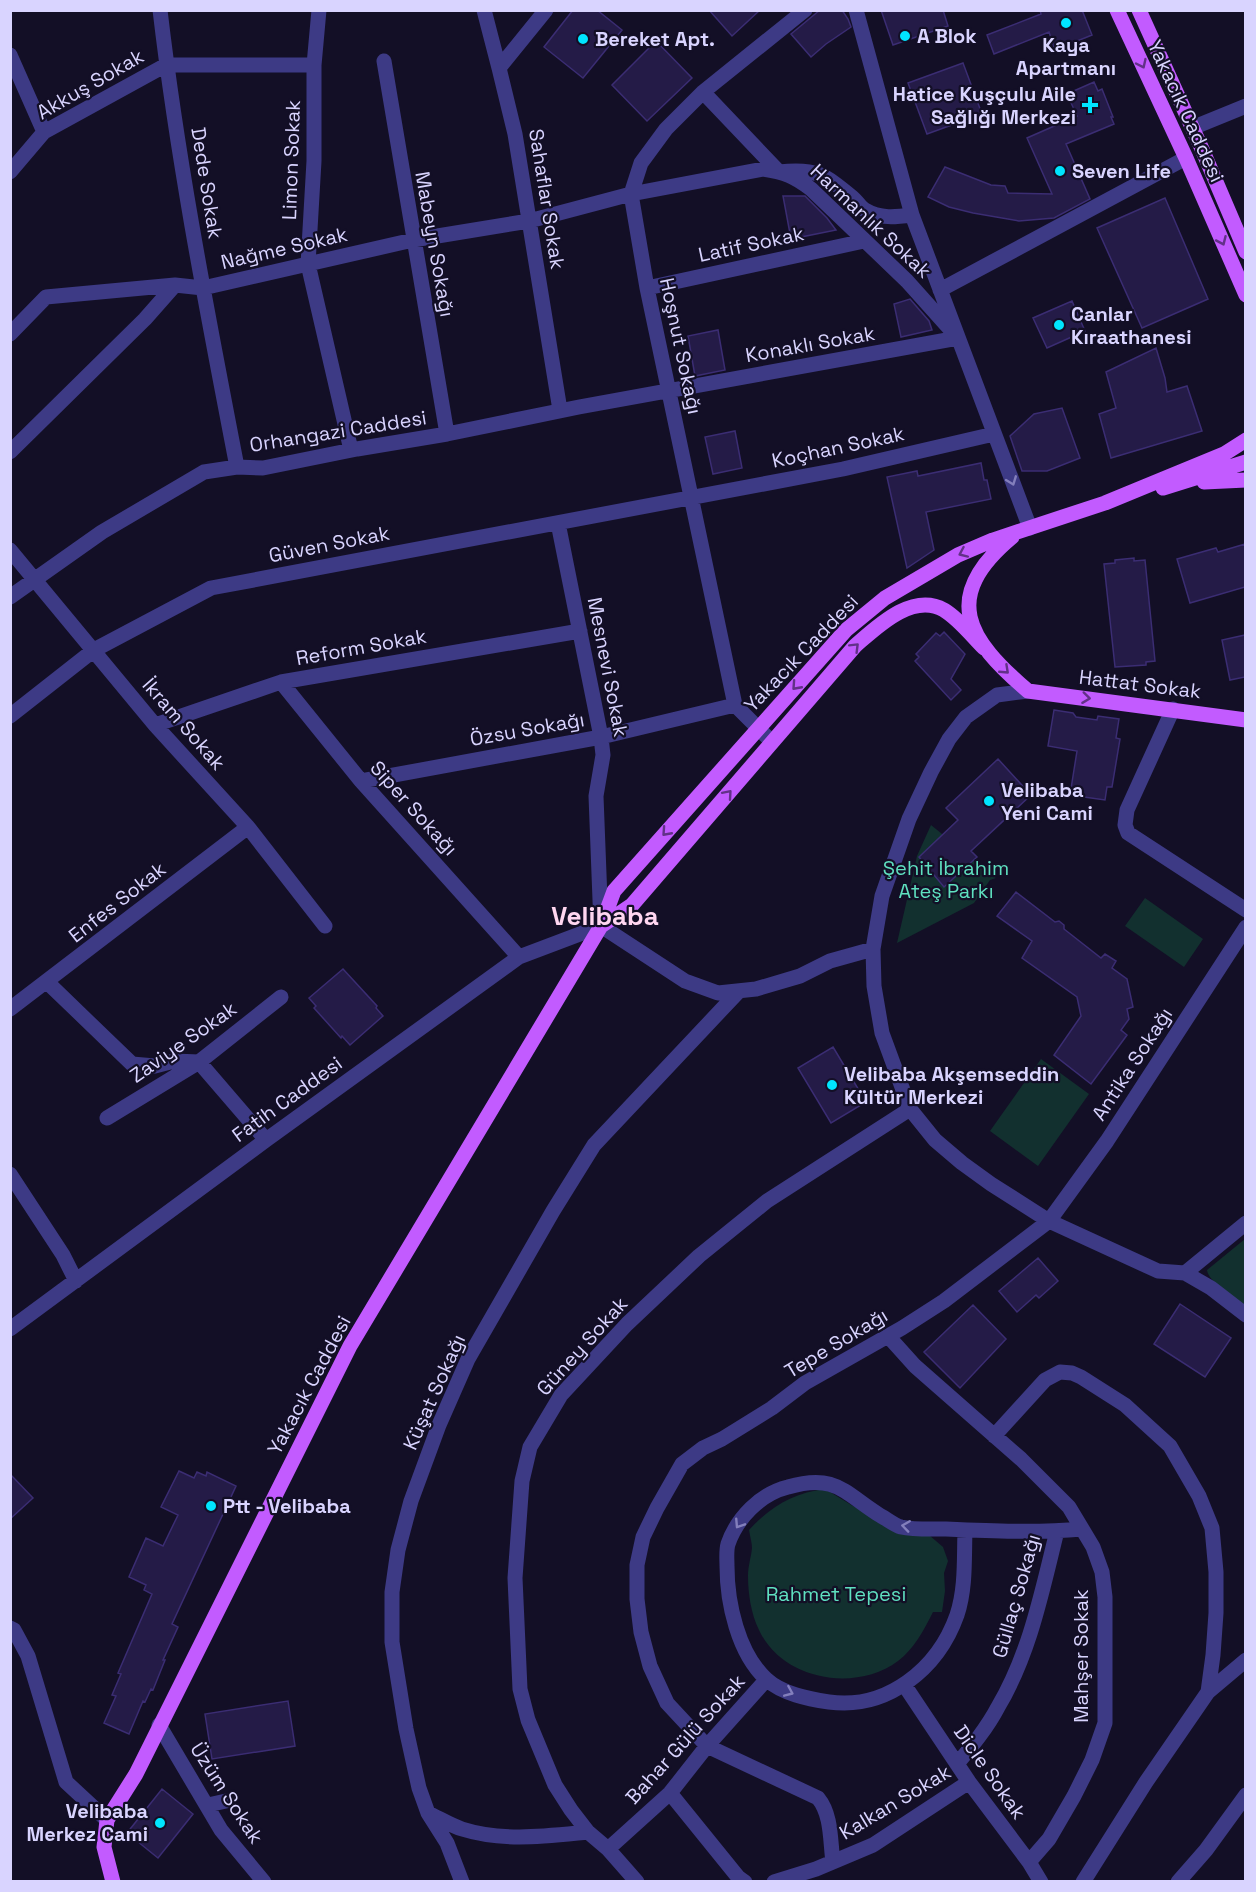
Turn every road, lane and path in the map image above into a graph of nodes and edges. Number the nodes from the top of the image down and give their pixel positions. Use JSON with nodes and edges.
{"nodes":[{"id":1,"x":160,"y":10,"type":"edge"},
{"id":2,"x":319,"y":10,"type":"edge"},
{"id":3,"x":484,"y":10,"type":"edge"},
{"id":4,"x":546,"y":10,"type":"edge"},
{"id":5,"x":804,"y":10,"type":"edge"},
{"id":6,"x":856,"y":10,"type":"edge"},
{"id":7,"x":1117,"y":10,"type":"edge"},
{"id":8,"x":1139,"y":10,"type":"edge"},
{"id":9,"x":10,"y":55,"type":"edge"},
{"id":10,"x":384,"y":61,"type":"dead end"},
{"id":11,"x":166,"y":65,"type":"junction"},
{"id":12,"x":314,"y":65,"type":"junction"},
{"id":13,"x":500,"y":68,"type":"junction"},
{"id":14,"x":703,"y":92,"type":"junction"},
{"id":15,"x":1245,"y":106,"type":"edge"},
{"id":16,"x":1192,"y":128,"type":"junction"},
{"id":17,"x":44,"y":132,"type":"junction"},
{"id":18,"x":1186,"y":158,"type":"junction"},
{"id":19,"x":10,"y":172,"type":"edge"},
{"id":20,"x":779,"y":172,"type":"junction"},
{"id":21,"x":631,"y":194,"type":"junction"},
{"id":22,"x":856,"y":200,"type":"junction"},
{"id":23,"x":912,"y":215,"type":"junction"},
{"id":24,"x":529,"y":221,"type":"junction"},
{"id":25,"x":860,"y":237,"type":"junction"},
{"id":26,"x":413,"y":240,"type":"junction"},
{"id":27,"x":1245,"y":252,"type":"edge"},
{"id":28,"x":308,"y":264,"type":"junction"},
{"id":29,"x":175,"y":285,"type":"junction"},
{"id":30,"x":203,"y":288,"type":"junction"},
{"id":31,"x":647,"y":288,"type":"junction"},
{"id":32,"x":940,"y":290,"type":"junction"},
{"id":33,"x":1245,"y":295,"type":"edge"},
{"id":34,"x":10,"y":334,"type":"edge"},
{"id":35,"x":958,"y":338,"type":"junction"},
{"id":36,"x":669,"y":390,"type":"junction"},
{"id":37,"x":560,"y":410,"type":"junction"},
{"id":38,"x":447,"y":434,"type":"junction"},
{"id":39,"x":994,"y":434,"type":"junction"},
{"id":40,"x":1245,"y":440,"type":"edge"},
{"id":41,"x":351,"y":450,"type":"junction"},
{"id":42,"x":10,"y":452,"type":"edge"},
{"id":43,"x":1245,"y":462,"type":"edge"},
{"id":44,"x":237,"y":467,"type":"junction"},
{"id":45,"x":1245,"y":480,"type":"edge"},
{"id":46,"x":1181,"y":483,"type":"junction"},
{"id":47,"x":691,"y":498,"type":"junction"},
{"id":48,"x":1105,"y":503,"type":"junction"},
{"id":49,"x":558,"y":523,"type":"junction"},
{"id":50,"x":1024,"y":530,"type":"junction"},
{"id":51,"x":10,"y":550,"type":"edge"},
{"id":52,"x":35,"y":579,"type":"junction"},
{"id":53,"x":10,"y":597,"type":"edge"},
{"id":54,"x":580,"y":631,"type":"junction"},
{"id":55,"x":984,"y":648,"type":"junction"},
{"id":56,"x":94,"y":650,"type":"junction"},
{"id":57,"x":281,"y":682,"type":"junction"},
{"id":58,"x":1028,"y":691,"type":"junction"},
{"id":59,"x":735,"y":705,"type":"junction"},
{"id":60,"x":1173,"y":709,"type":"junction"},
{"id":61,"x":10,"y":716,"type":"edge"},
{"id":62,"x":1245,"y":720,"type":"edge"},
{"id":63,"x":155,"y":725,"type":"junction"},
{"id":64,"x":758,"y":729,"type":"junction"},
{"id":65,"x":601,"y":737,"type":"junction"},
{"id":66,"x":772,"y":742,"type":"junction"},
{"id":67,"x":361,"y":781,"type":"junction"},
{"id":68,"x":248,"y":826,"type":"junction"},
{"id":69,"x":1245,"y":910,"type":"edge"},
{"id":70,"x":325,"y":926,"type":"dead end"},
{"id":71,"x":601,"y":926,"type":"junction"},
{"id":72,"x":1245,"y":927,"type":"edge"},
{"id":73,"x":873,"y":949,"type":"junction"},
{"id":74,"x":519,"y":957,"type":"junction"},
{"id":75,"x":47,"y":982,"type":"junction"},
{"id":76,"x":739,"y":991,"type":"junction"},
{"id":77,"x":281,"y":997,"type":"dead end"},
{"id":78,"x":10,"y":1009,"type":"edge"},
{"id":79,"x":199,"y":1062,"type":"junction"},
{"id":80,"x":910,"y":1109,"type":"junction"},
{"id":81,"x":107,"y":1118,"type":"dead end"},
{"id":82,"x":266,"y":1140,"type":"junction"},
{"id":83,"x":10,"y":1174,"type":"edge"},
{"id":84,"x":1049,"y":1221,"type":"junction"},
{"id":85,"x":1245,"y":1223,"type":"edge"},
{"id":86,"x":1185,"y":1273,"type":"junction"},
{"id":87,"x":76,"y":1281,"type":"junction"},
{"id":88,"x":1245,"y":1315,"type":"edge"},
{"id":89,"x":10,"y":1329,"type":"edge"},
{"id":90,"x":888,"y":1336,"type":"junction"},
{"id":91,"x":994,"y":1436,"type":"junction"},
{"id":92,"x":1082,"y":1529,"type":"junction"},
{"id":93,"x":964,"y":1530,"type":"junction"},
{"id":94,"x":1057,"y":1531,"type":"junction"},
{"id":95,"x":10,"y":1628,"type":"edge"},
{"id":96,"x":1245,"y":1660,"type":"edge"},
{"id":97,"x":766,"y":1680,"type":"junction"},
{"id":98,"x":905,"y":1686,"type":"junction"},
{"id":99,"x":1208,"y":1692,"type":"junction"},
{"id":100,"x":159,"y":1725,"type":"junction"},
{"id":101,"x":707,"y":1746,"type":"junction"},
{"id":102,"x":957,"y":1764,"type":"junction"},
{"id":103,"x":969,"y":1782,"type":"junction"},
{"id":104,"x":670,"y":1793,"type":"junction"},
{"id":105,"x":1245,"y":1795,"type":"edge"},
{"id":106,"x":226,"y":1801,"type":"dead end"},
{"id":107,"x":208,"y":1805,"type":"junction"},
{"id":108,"x":428,"y":1813,"type":"junction"},
{"id":109,"x":107,"y":1820,"type":"junction"},
{"id":110,"x":588,"y":1833,"type":"junction"},
{"id":111,"x":608,"y":1849,"type":"junction"},
{"id":112,"x":833,"y":1862,"type":"junction"},
{"id":113,"x":1029,"y":1862,"type":"junction"},
{"id":114,"x":629,"y":1879,"type":"edge"},
{"id":115,"x":113,"y":1881,"type":"edge"},
{"id":116,"x":264,"y":1881,"type":"edge"},
{"id":117,"x":462,"y":1881,"type":"edge"},
{"id":118,"x":745,"y":1881,"type":"edge"},
{"id":119,"x":774,"y":1881,"type":"edge"},
{"id":120,"x":1041,"y":1881,"type":"edge"},
{"id":121,"x":1083,"y":1881,"type":"edge"},
{"id":122,"x":1178,"y":1881,"type":"edge"}],
"edges":[{"from":1,"to":11,"type":"street","name":"Dede Sokak"},
{"from":2,"to":12,"type":"street","name":"Limon Sokak"},
{"from":3,"to":13,"type":"street","name":"Sahaflar Sokak"},
{"from":4,"to":13,"type":"street"},
{"from":5,"to":14,"type":"street","name":"Hoşnut Sokağı"},
{"from":6,"to":23,"type":"street"},
{"from":7,"to":18,"type":"main road","name":"Yakacık Caddesi","one_way":true},
{"from":8,"to":16,"type":"main road","name":"Yakacık Caddesi"},
{"from":9,"to":17,"type":"street"},
{"from":10,"to":26,"type":"street","name":"Mabeyn Sokağı"},
{"from":11,"to":12,"type":"street","name":"Akkuş Sokak"},
{"from":11,"to":17,"type":"street","name":"Akkuş Sokak"},
{"from":11,"to":30,"type":"street","name":"Dede Sokak"},
{"from":12,"to":28,"type":"street","name":"Limon Sokak"},
{"from":13,"to":24,"type":"street","name":"Sahaflar Sokak"},
{"from":14,"to":20,"type":"street"},
{"from":14,"to":21,"type":"street","name":"Hoşnut Sokağı"},
{"from":15,"to":16,"type":"street"},
{"from":16,"to":27,"type":"main road","name":"Yakacık Caddesi"},
{"from":17,"to":19,"type":"street","name":"Akkuş Sokak"},
{"from":18,"to":32,"type":"street"},
{"from":18,"to":33,"type":"main road","name":"Yakacık Caddesi","one_way":true},
{"from":20,"to":21,"type":"street","name":"Harmanlık Sokak"},
{"from":20,"to":22,"type":"street"},
{"from":20,"to":25,"type":"street","name":"Harmanlık Sokak"},
{"from":21,"to":24,"type":"street","name":"Nağme Sokak"},
{"from":21,"to":31,"type":"street","name":"Hoşnut Sokağı"},
{"from":22,"to":23,"type":"street"},
{"from":22,"to":25,"type":"street"},
{"from":23,"to":32,"type":"street"},
{"from":24,"to":26,"type":"street","name":"Nağme Sokak"},
{"from":24,"to":37,"type":"street","name":"Sahaflar Sokak"},
{"from":25,"to":31,"type":"street","name":"Latif Sokak"},
{"from":25,"to":35,"type":"street","name":"Harmanlık Sokak"},
{"from":26,"to":28,"type":"street","name":"Nağme Sokak"},
{"from":26,"to":38,"type":"street","name":"Mabeyn Sokağı"},
{"from":28,"to":30,"type":"street","name":"Nağme Sokak"},
{"from":28,"to":41,"type":"street","name":"Limon Sokak"},
{"from":29,"to":30,"type":"street","name":"Nağme Sokak"},
{"from":29,"to":34,"type":"street","name":"Nağme Sokak"},
{"from":29,"to":42,"type":"street"},
{"from":30,"to":44,"type":"street","name":"Dede Sokak"},
{"from":31,"to":36,"type":"street","name":"Hoşnut Sokağı"},
{"from":32,"to":35,"type":"street"},
{"from":35,"to":36,"type":"street","name":"Konaklı Sokak"},
{"from":35,"to":39,"type":"street"},
{"from":36,"to":37,"type":"street","name":"Orhangazi Caddesi"},
{"from":36,"to":47,"type":"street","name":"Hoşnut Sokağı"},
{"from":37,"to":38,"type":"street","name":"Orhangazi Caddesi"},
{"from":38,"to":41,"type":"street","name":"Orhangazi Caddesi"},
{"from":39,"to":47,"type":"street","name":"Koçhan Sokak"},
{"from":39,"to":50,"type":"street","one_way":true},
{"from":40,"to":48,"type":"main road","name":"Yakacık Caddesi"},
{"from":41,"to":44,"type":"street","name":"Orhangazi Caddesi"},
{"from":43,"to":46,"type":"main road","name":"Yakacık Caddesi"},
{"from":44,"to":52,"type":"street","name":"Orhangazi Caddesi"},
{"from":45,"to":46,"type":"main road","name":"Yakacık Caddesi"},
{"from":46,"to":48,"type":"main road","name":"Yakacık Caddesi"},
{"from":47,"to":49,"type":"street","name":"Güven Sokak"},
{"from":47,"to":59,"type":"street","name":"Hoşnut Sokağı"},
{"from":48,"to":50,"type":"main road","name":"Yakacık Caddesi"},
{"from":49,"to":54,"type":"street","name":"Mesnevi Sokak"},
{"from":49,"to":56,"type":"street","name":"Güven Sokak"},
{"from":50,"to":55,"type":"main road"},
{"from":50,"to":64,"type":"main road","name":"Yakacık Caddesi","one_way":true},
{"from":51,"to":52,"type":"street","name":"İkram Sokak"},
{"from":52,"to":53,"type":"street","name":"Orhangazi Caddesi"},
{"from":52,"to":56,"type":"street","name":"İkram Sokak"},
{"from":54,"to":57,"type":"street","name":"Reform Sokak"},
{"from":54,"to":65,"type":"street","name":"Mesnevi Sokak"},
{"from":55,"to":58,"type":"main road","name":"Yakacık Caddesi","one_way":true},
{"from":66,"to":55,"type":"main road","name":"Yakacık Caddesi","one_way":true},
{"from":56,"to":61,"type":"street","name":"Güven Sokak"},
{"from":56,"to":63,"type":"street","name":"İkram Sokak"},
{"from":57,"to":63,"type":"street","name":"Reform Sokak"},
{"from":57,"to":67,"type":"street","name":"Siper Sokağı"},
{"from":58,"to":60,"type":"main road","name":"Hattat Sokak","one_way":true},
{"from":58,"to":73,"type":"street"},
{"from":59,"to":64,"type":"street"},
{"from":59,"to":65,"type":"street","name":"Özsu Sokağı"},
{"from":60,"to":62,"type":"main road","name":"Hattat Sokak"},
{"from":60,"to":69,"type":"street"},
{"from":63,"to":68,"type":"street","name":"İkram Sokak"},
{"from":64,"to":66,"type":"street"},
{"from":64,"to":71,"type":"main road","name":"Yakacık Caddesi","one_way":true},
{"from":65,"to":67,"type":"street","name":"Özsu Sokağı"},
{"from":65,"to":71,"type":"street","name":"Mesnevi Sokak"},
{"from":71,"to":66,"type":"main road","name":"Yakacık Caddesi","one_way":true},
{"from":67,"to":74,"type":"street","name":"Siper Sokağı"},
{"from":68,"to":70,"type":"street","name":"İkram Sokak"},
{"from":68,"to":75,"type":"street","name":"Enfes Sokak"},
{"from":71,"to":74,"type":"street","name":"Fatih Caddesi"},
{"from":71,"to":76,"type":"street"},
{"from":71,"to":100,"type":"main road","name":"Yakacık Caddesi"},
{"from":72,"to":84,"type":"street","name":"Antika Sokağı"},
{"from":73,"to":76,"type":"street"},
{"from":73,"to":80,"type":"street"},
{"from":74,"to":82,"type":"street","name":"Fatih Caddesi"},
{"from":75,"to":78,"type":"street","name":"Enfes Sokak"},
{"from":75,"to":79,"type":"street"},
{"from":76,"to":108,"type":"street","name":"Küşat Sokağı"},
{"from":77,"to":79,"type":"street","name":"Zaviye Sokak"},
{"from":79,"to":81,"type":"street","name":"Zaviye Sokak"},
{"from":79,"to":82,"type":"street"},
{"from":80,"to":84,"type":"street"},
{"from":80,"to":110,"type":"street","name":"Güney Sokak"},
{"from":82,"to":87,"type":"street","name":"Fatih Caddesi"},
{"from":83,"to":87,"type":"street"},
{"from":84,"to":86,"type":"street"},
{"from":84,"to":90,"type":"street","name":"Tepe Sokağı"},
{"from":85,"to":86,"type":"street"},
{"from":86,"to":88,"type":"street"},
{"from":87,"to":89,"type":"street","name":"Fatih Caddesi"},
{"from":90,"to":91,"type":"street","name":"Mahşer Sokak"},
{"from":90,"to":101,"type":"street","name":"Tepe Sokağı"},
{"from":91,"to":92,"type":"street","name":"Mahşer Sokak"},
{"from":91,"to":99,"type":"street"},
{"from":92,"to":94,"type":"street"},
{"from":92,"to":113,"type":"street","name":"Mahşer Sokak"},
{"from":93,"to":94,"type":"street"},
{"from":93,"to":97,"type":"street","one_way":true},
{"from":93,"to":98,"type":"street"},
{"from":94,"to":102,"type":"street","name":"Güllaç Sokağı"},
{"from":95,"to":109,"type":"street"},
{"from":96,"to":99,"type":"street"},
{"from":97,"to":98,"type":"street","one_way":true},
{"from":97,"to":101,"type":"street","name":"Bahar Gülü Sokak"},
{"from":98,"to":102,"type":"street","name":"Dicle Sokak"},
{"from":99,"to":121,"type":"street"},
{"from":100,"to":107,"type":"street","name":"Üzüm Sokak"},
{"from":100,"to":109,"type":"main road","name":"Yakacık Caddesi"},
{"from":101,"to":104,"type":"street","name":"Bahar Gülü Sokak"},
{"from":101,"to":112,"type":"street"},
{"from":102,"to":103,"type":"street","name":"Dicle Sokak"},
{"from":103,"to":112,"type":"street","name":"Kalkan Sokak"},
{"from":103,"to":113,"type":"street","name":"Dicle Sokak"},
{"from":104,"to":111,"type":"street","name":"Bahar Gülü Sokak"},
{"from":104,"to":118,"type":"street"},
{"from":105,"to":122,"type":"street"},
{"from":106,"to":107,"type":"street"},
{"from":107,"to":116,"type":"street","name":"Üzüm Sokak"},
{"from":108,"to":110,"type":"street"},
{"from":108,"to":117,"type":"street","name":"Küşat Sokağı"},
{"from":109,"to":115,"type":"main road","name":"Yakacık Caddesi"},
{"from":110,"to":111,"type":"street","name":"Güney Sokak"},
{"from":111,"to":114,"type":"street","name":"Güney Sokak"},
{"from":112,"to":119,"type":"street","name":"Kalkan Sokak"},
{"from":113,"to":120,"type":"street","name":"Dicle Sokak"}]}
